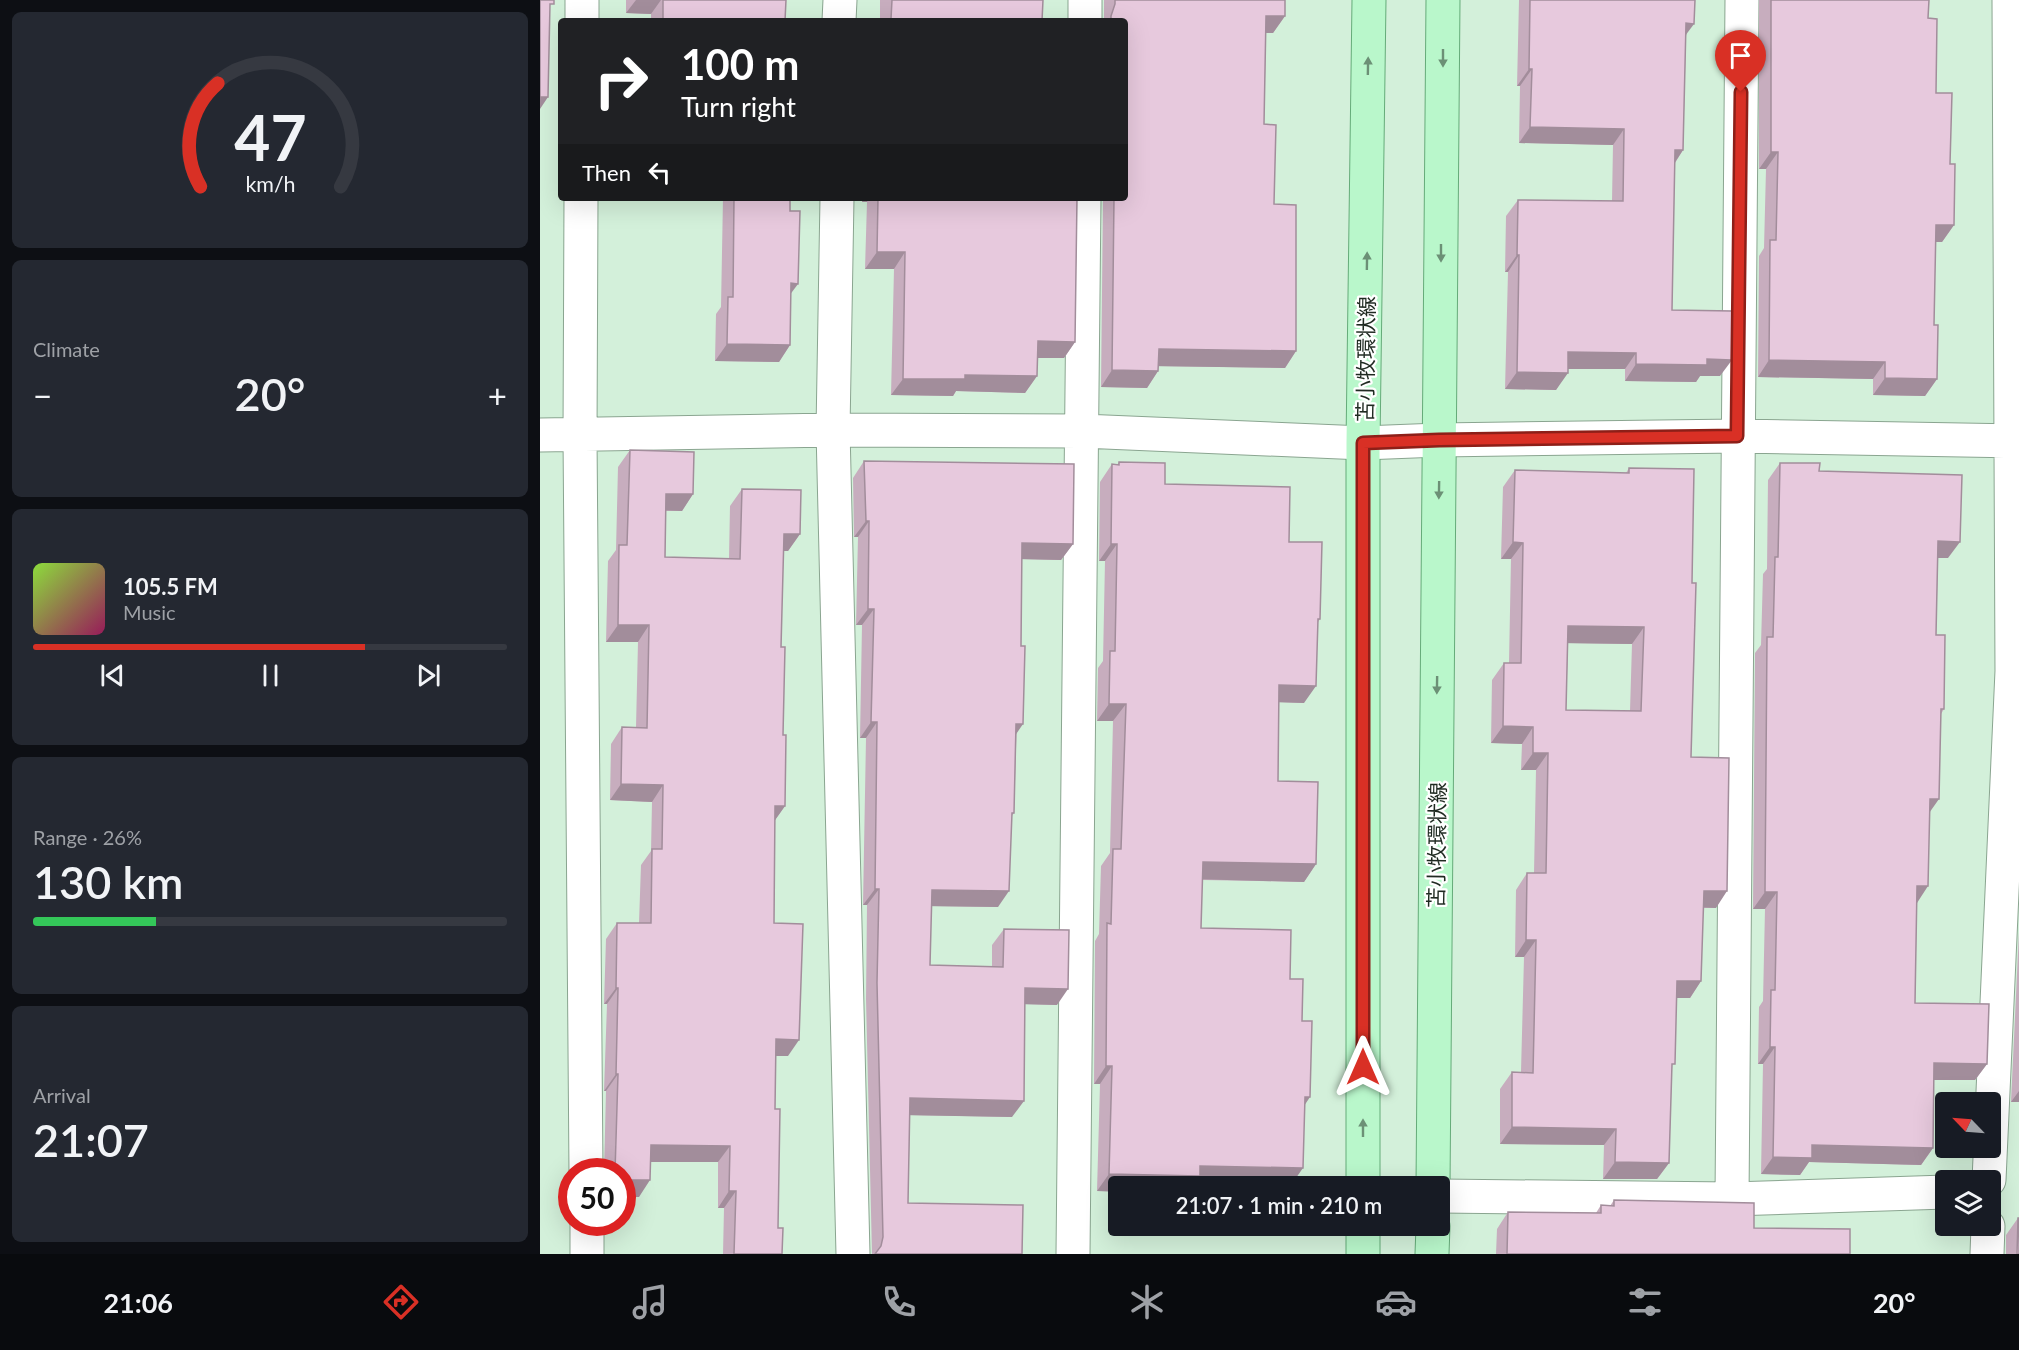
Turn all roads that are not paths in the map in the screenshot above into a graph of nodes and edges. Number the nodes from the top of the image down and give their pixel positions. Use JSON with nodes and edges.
{"nodes":[{"id":1,"x":582,"y":0,"type":"edge"},
{"id":2,"x":840,"y":0,"type":"edge"},
{"id":3,"x":1085,"y":0,"type":"edge"},
{"id":4,"x":1369,"y":0,"type":"edge"},
{"id":5,"x":1443,"y":0,"type":"edge"},
{"id":6,"x":1742,"y":0,"type":"edge"},
{"id":7,"x":2009,"y":0,"type":"edge"},
{"id":8,"x":582,"y":18,"type":"edge"},
{"id":9,"x":839,"y":18,"type":"edge"},
{"id":10,"x":1085,"y":18,"type":"edge"},
{"id":11,"x":581,"y":201,"type":"edge"},
{"id":12,"x":837,"y":201,"type":"edge"},
{"id":13,"x":1084,"y":201,"type":"edge"},
{"id":14,"x":833,"y":430,"type":"junction"},
{"id":15,"x":1082,"y":431,"type":"junction"},
{"id":16,"x":540,"y":435,"type":"edge"},
{"id":17,"x":580,"y":436,"type":"junction"},
{"id":18,"x":1737,"y":436,"type":"junction"},
{"id":19,"x":1439,"y":440,"type":"junction"},
{"id":20,"x":2015,"y":441,"type":"edge"},
{"id":21,"x":1363,"y":443,"type":"junction"},
{"id":22,"x":2016,"y":674,"type":"edge"},
{"id":23,"x":586,"y":1158,"type":"edge"},
{"id":24,"x":1990,"y":1170,"type":"edge"},
{"id":25,"x":1363,"y":1176,"type":"edge"},
{"id":26,"x":1433,"y":1176,"type":"edge"},
{"id":27,"x":1935,"y":1192,"type":"edge"},
{"id":28,"x":1450,"y":1196,"type":"edge"},
{"id":29,"x":1732,"y":1199,"type":"junction"},
{"id":30,"x":587,"y":1236,"type":"edge"},
{"id":31,"x":1363,"y":1236,"type":"edge"},
{"id":32,"x":1432,"y":1236,"type":"edge"},
{"id":33,"x":1988,"y":1236,"type":"edge"},
{"id":34,"x":587,"y":1254,"type":"edge"},
{"id":35,"x":853,"y":1254,"type":"edge"},
{"id":36,"x":1073,"y":1254,"type":"edge"},
{"id":37,"x":1363,"y":1254,"type":"edge"},
{"id":38,"x":1432,"y":1254,"type":"edge"},
{"id":39,"x":1987,"y":1254,"type":"edge"}],
"edges":[{"from":1,"to":8,"type":"street"},
{"from":2,"to":9,"type":"street"},
{"from":3,"to":10,"type":"street"},
{"from":21,"to":4,"type":"main road","name":"苫小牧環状線","one_way":true},
{"from":5,"to":19,"type":"main road","name":"苫小牧環状線","one_way":true},
{"from":6,"to":18,"type":"street"},
{"from":7,"to":20,"type":"street"},
{"from":11,"to":17,"type":"street"},
{"from":12,"to":14,"type":"street"},
{"from":13,"to":15,"type":"street"},
{"from":14,"to":15,"type":"street"},
{"from":14,"to":17,"type":"street"},
{"from":14,"to":35,"type":"street"},
{"from":15,"to":21,"type":"street"},
{"from":15,"to":36,"type":"street"},
{"from":16,"to":17,"type":"street"},
{"from":17,"to":23,"type":"street"},
{"from":18,"to":19,"type":"street"},
{"from":18,"to":20,"type":"street"},
{"from":18,"to":29,"type":"street"},
{"from":19,"to":21,"type":"street"},
{"from":19,"to":26,"type":"main road","name":"苫小牧環状線","one_way":true},
{"from":20,"to":22,"type":"street"},
{"from":25,"to":21,"type":"main road","name":"苫小牧環状線","one_way":true},
{"from":22,"to":24,"type":"street"},
{"from":27,"to":29,"type":"street"},
{"from":28,"to":29,"type":"street"},
{"from":30,"to":34,"type":"street"},
{"from":31,"to":37,"type":"main road"},
{"from":32,"to":38,"type":"main road"},
{"from":33,"to":39,"type":"street"}]}
